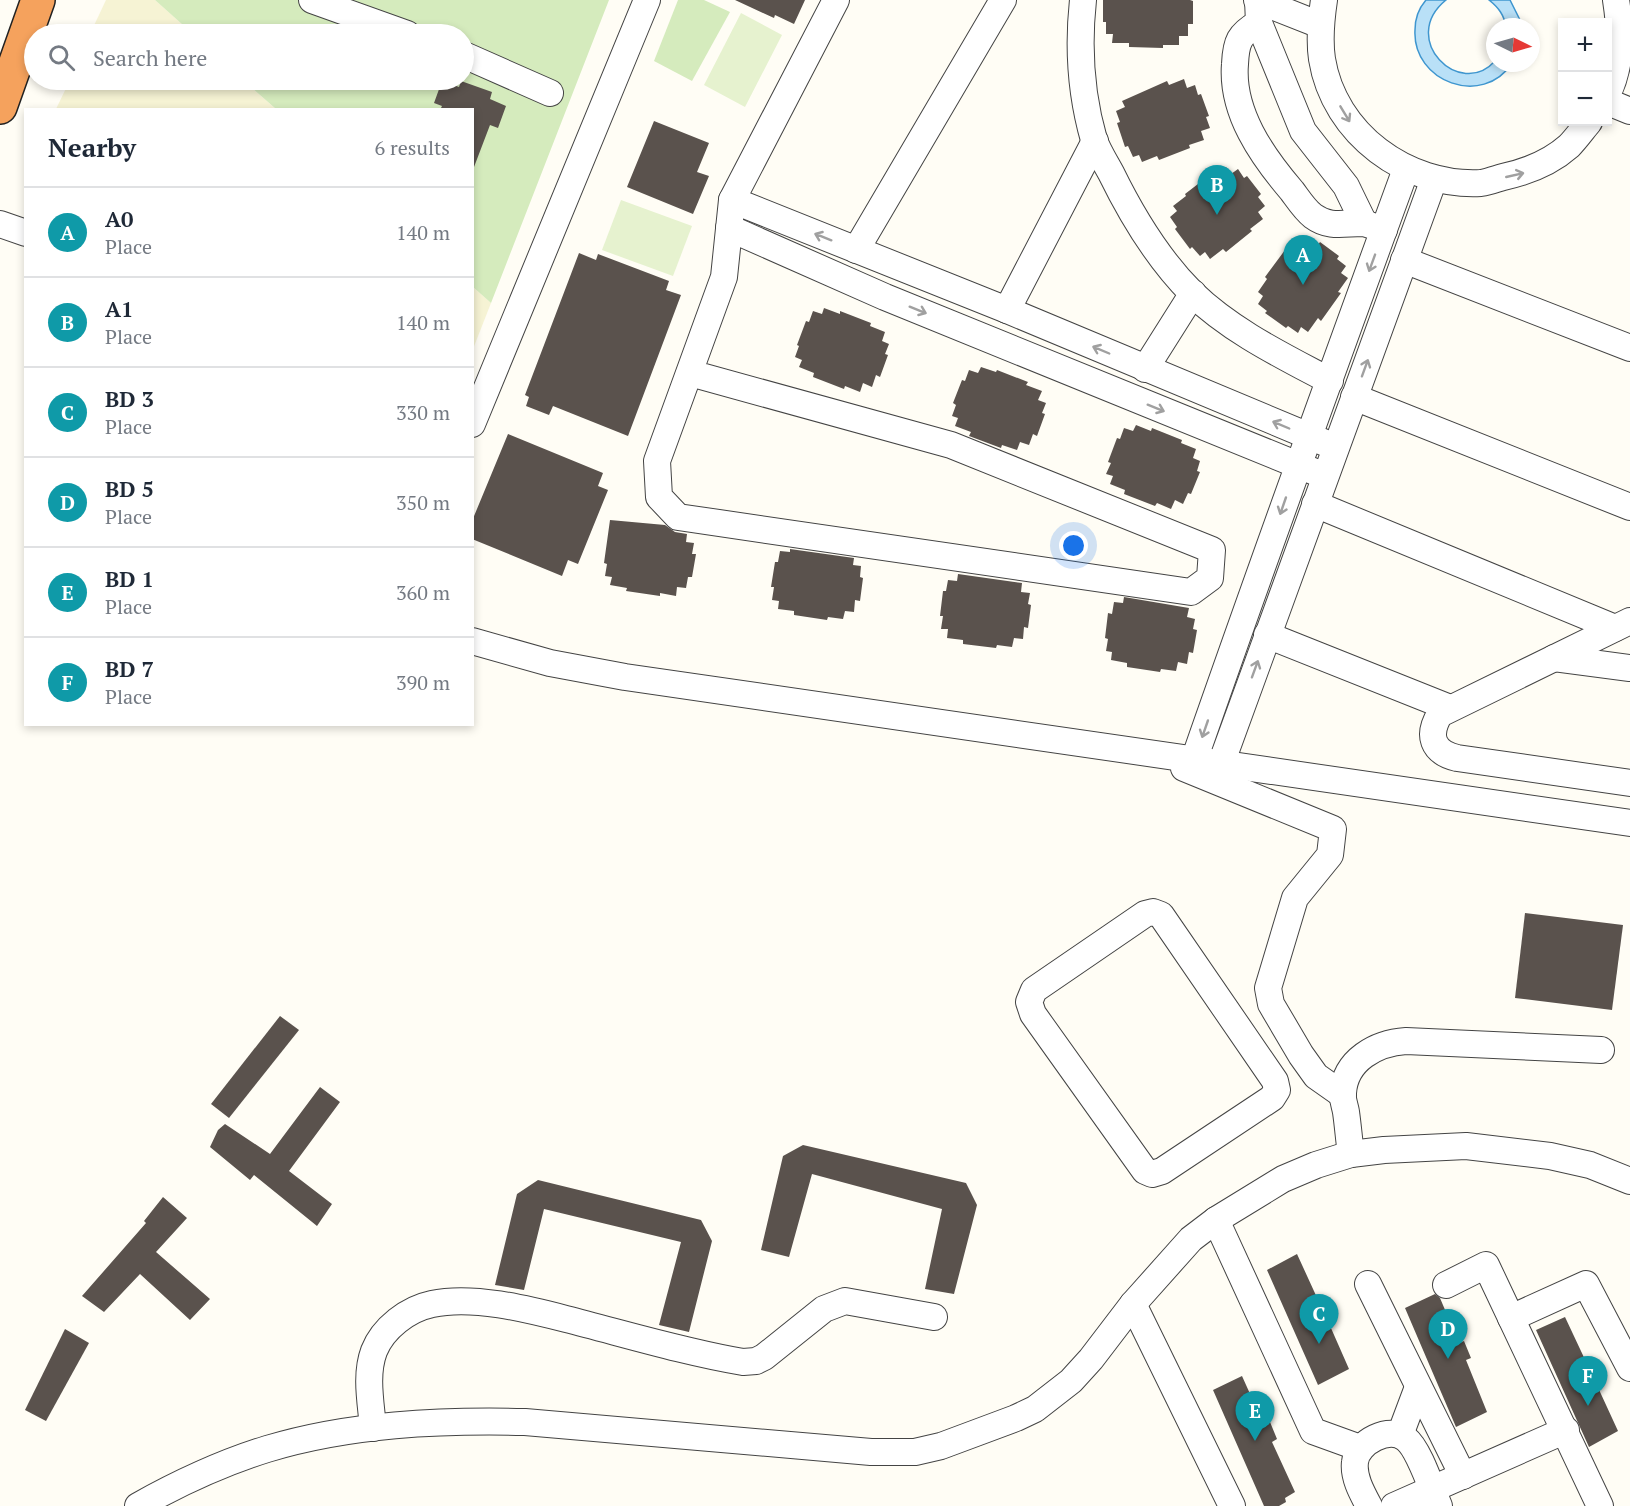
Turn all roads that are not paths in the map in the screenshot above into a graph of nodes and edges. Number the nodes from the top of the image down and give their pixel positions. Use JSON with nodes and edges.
{"nodes":[{"id":1,"x":38,"y":0,"type":"edge"},
{"id":2,"x":312,"y":0,"type":"edge"},
{"id":3,"x":647,"y":0,"type":"edge"},
{"id":4,"x":836,"y":0,"type":"edge"},
{"id":5,"x":1003,"y":0,"type":"edge"},
{"id":6,"x":1083,"y":0,"type":"edge"},
{"id":7,"x":1324,"y":0,"type":"edge"},
{"id":8,"x":1616,"y":0,"type":"edge"},
{"id":9,"x":1258,"y":8,"type":"edge"},
{"id":10,"x":1625,"y":19,"type":"edge"},
{"id":11,"x":29,"y":24,"type":"edge"},
{"id":12,"x":379,"y":24,"type":"edge"},
{"id":13,"x":1320,"y":25,"type":"junction"},
{"id":14,"x":24,"y":39,"type":"edge"},
{"id":15,"x":474,"y":59,"type":"edge"},
{"id":16,"x":1612,"y":79,"type":"edge"},
{"id":17,"x":550,"y":93,"type":"dead end"},
{"id":18,"x":1612,"y":104,"type":"edge"},
{"id":19,"x":0,"y":107,"type":"edge"},
{"id":20,"x":1630,"y":111,"type":"edge"},
{"id":21,"x":1586,"y":126,"type":"edge"},
{"id":22,"x":1095,"y":141,"type":"junction"},
{"id":23,"x":1406,"y":169,"type":"junction"},
{"id":24,"x":1434,"y":179,"type":"junction"},
{"id":25,"x":732,"y":200,"type":"junction"},
{"id":26,"x":0,"y":224,"type":"edge"},
{"id":27,"x":1374,"y":227,"type":"junction"},
{"id":28,"x":729,"y":228,"type":"junction"},
{"id":29,"x":24,"y":232,"type":"edge"},
{"id":30,"x":856,"y":250,"type":"junction"},
{"id":31,"x":1404,"y":260,"type":"junction"},
{"id":32,"x":899,"y":267,"type":"junction"},
{"id":33,"x":1192,"y":293,"type":"junction"},
{"id":34,"x":885,"y":297,"type":"junction"},
{"id":35,"x":1007,"y":310,"type":"junction"},
{"id":36,"x":1630,"y":348,"type":"edge"},
{"id":37,"x":1146,"y":369,"type":"junction"},
{"id":38,"x":690,"y":373,"type":"junction"},
{"id":39,"x":1330,"y":381,"type":"junction"},
{"id":40,"x":1354,"y":398,"type":"junction"},
{"id":41,"x":474,"y":419,"type":"edge"},
{"id":42,"x":1308,"y":436,"type":"junction"},
{"id":43,"x":1335,"y":447,"type":"junction"},
{"id":44,"x":1298,"y":465,"type":"junction"},
{"id":45,"x":1325,"y":476,"type":"junction"},
{"id":46,"x":1315,"y":504,"type":"junction"},
{"id":47,"x":1630,"y":507,"type":"edge"},
{"id":48,"x":1622,"y":625,"type":"edge"},
{"id":49,"x":1267,"y":635,"type":"junction"},
{"id":50,"x":474,"y":641,"type":"edge"},
{"id":51,"x":1554,"y":658,"type":"junction"},
{"id":52,"x":1630,"y":668,"type":"edge"},
{"id":53,"x":1218,"y":690,"type":"junction"},
{"id":54,"x":1244,"y":698,"type":"junction"},
{"id":55,"x":1450,"y":708,"type":"junction"},
{"id":56,"x":1149,"y":754,"type":"junction"},
{"id":57,"x":1194,"y":760,"type":"junction"},
{"id":58,"x":1221,"y":764,"type":"junction"},
{"id":59,"x":1630,"y":783,"type":"edge"},
{"id":60,"x":1630,"y":823,"type":"edge"},
{"id":61,"x":1268,"y":994,"type":"junction"},
{"id":62,"x":1233,"y":1019,"type":"junction"},
{"id":63,"x":1601,"y":1050,"type":"dead end"},
{"id":64,"x":1343,"y":1095,"type":"junction"},
{"id":65,"x":1351,"y":1154,"type":"junction"},
{"id":66,"x":1630,"y":1181,"type":"edge"},
{"id":67,"x":1216,"y":1220,"type":"junction"},
{"id":68,"x":1368,"y":1284,"type":"dead end"},
{"id":69,"x":1446,"y":1285,"type":"dead end"},
{"id":70,"x":1133,"y":1304,"type":"junction"},
{"id":71,"x":934,"y":1317,"type":"dead end"},
{"id":72,"x":1511,"y":1318,"type":"junction"},
{"id":73,"x":1630,"y":1368,"type":"edge"},
{"id":74,"x":1418,"y":1387,"type":"junction"},
{"id":75,"x":373,"y":1428,"type":"junction"},
{"id":76,"x":1566,"y":1430,"type":"junction"},
{"id":77,"x":1400,"y":1435,"type":"junction"},
{"id":78,"x":1360,"y":1448,"type":"junction"},
{"id":79,"x":1462,"y":1476,"type":"junction"},
{"id":80,"x":1436,"y":1498,"type":"edge"},
{"id":81,"x":138,"y":1506,"type":"edge"},
{"id":82,"x":1232,"y":1506,"type":"edge"},
{"id":83,"x":1369,"y":1506,"type":"edge"},
{"id":84,"x":1394,"y":1506,"type":"edge"},
{"id":85,"x":1600,"y":1506,"type":"edge"}],
"edges":[{"from":1,"to":11,"type":"highway"},
{"from":2,"to":12,"type":"street"},
{"from":3,"to":41,"type":"street"},
{"from":4,"to":25,"type":"street"},
{"from":5,"to":30,"type":"street"},
{"from":6,"to":22,"type":"street"},
{"from":7,"to":13,"type":"street"},
{"from":8,"to":10,"type":"street"},
{"from":9,"to":13,"type":"street"},
{"from":9,"to":27,"type":"street"},
{"from":9,"to":27,"type":"street"},
{"from":10,"to":16,"type":"street"},
{"from":13,"to":23,"type":"street","one_way":true},
{"from":14,"to":19,"type":"highway"},
{"from":15,"to":17,"type":"street"},
{"from":18,"to":20,"type":"street"},
{"from":24,"to":21,"type":"street","one_way":true},
{"from":22,"to":33,"type":"street"},
{"from":22,"to":35,"type":"street"},
{"from":23,"to":24,"type":"street"},
{"from":23,"to":27,"type":"street"},
{"from":24,"to":31,"type":"street"},
{"from":25,"to":28,"type":"street"},
{"from":30,"to":25,"type":"street","one_way":true},
{"from":26,"to":29,"type":"street"},
{"from":27,"to":39,"type":"street","one_way":true},
{"from":28,"to":34,"type":"street"},
{"from":28,"to":38,"type":"street"},
{"from":30,"to":32,"type":"street"},
{"from":31,"to":36,"type":"street"},
{"from":40,"to":31,"type":"street","one_way":true},
{"from":32,"to":34,"type":"street"},
{"from":32,"to":35,"type":"street"},
{"from":33,"to":37,"type":"street"},
{"from":33,"to":39,"type":"street"},
{"from":34,"to":44,"type":"street","one_way":true},
{"from":37,"to":35,"type":"street","one_way":true},
{"from":42,"to":37,"type":"street","one_way":true},
{"from":38,"to":38,"type":"street"},
{"from":39,"to":42,"type":"street"},
{"from":40,"to":43,"type":"street"},
{"from":40,"to":47,"type":"street"},
{"from":42,"to":43,"type":"street"},
{"from":42,"to":44,"type":"street"},
{"from":43,"to":45,"type":"street"},
{"from":44,"to":45,"type":"street"},
{"from":44,"to":53,"type":"street","one_way":true},
{"from":45,"to":46,"type":"street"},
{"from":46,"to":48,"type":"street"},
{"from":46,"to":49,"type":"street"},
{"from":48,"to":51,"type":"street"},
{"from":54,"to":49,"type":"street","one_way":true},
{"from":49,"to":55,"type":"street"},
{"from":50,"to":56,"type":"street"},
{"from":51,"to":52,"type":"street"},
{"from":51,"to":55,"type":"street"},
{"from":53,"to":54,"type":"street"},
{"from":53,"to":57,"type":"street","one_way":true},
{"from":54,"to":58,"type":"street"},
{"from":55,"to":59,"type":"street"},
{"from":56,"to":57,"type":"street"},
{"from":56,"to":61,"type":"street"},
{"from":57,"to":58,"type":"street"},
{"from":58,"to":60,"type":"street"},
{"from":61,"to":62,"type":"street"},
{"from":61,"to":64,"type":"street"},
{"from":62,"to":62,"type":"street"},
{"from":63,"to":64,"type":"street"},
{"from":64,"to":65,"type":"street"},
{"from":65,"to":66,"type":"street"},
{"from":65,"to":67,"type":"street"},
{"from":67,"to":70,"type":"street"},
{"from":67,"to":78,"type":"street"},
{"from":68,"to":74,"type":"street"},
{"from":69,"to":72,"type":"street"},
{"from":70,"to":75,"type":"street"},
{"from":70,"to":82,"type":"street"},
{"from":71,"to":75,"type":"street"},
{"from":72,"to":73,"type":"street"},
{"from":72,"to":76,"type":"street"},
{"from":74,"to":77,"type":"street"},
{"from":74,"to":79,"type":"street"},
{"from":75,"to":81,"type":"street"},
{"from":76,"to":79,"type":"street"},
{"from":76,"to":85,"type":"street"},
{"from":77,"to":78,"type":"street"},
{"from":77,"to":80,"type":"street"},
{"from":78,"to":83,"type":"street"},
{"from":79,"to":80,"type":"street"},
{"from":80,"to":84,"type":"street"}]}
